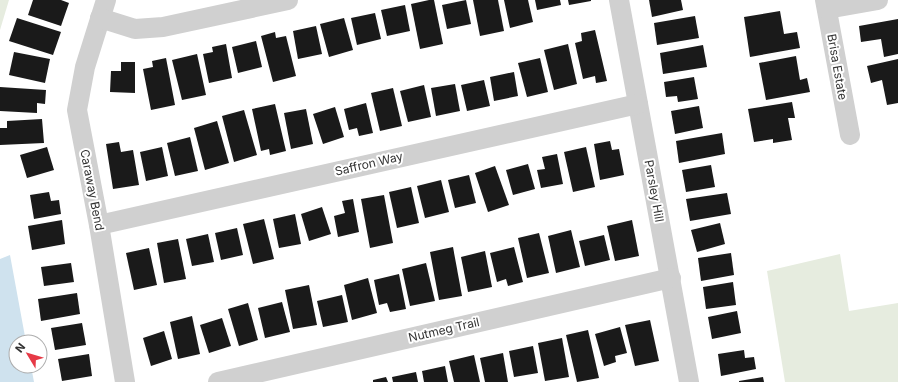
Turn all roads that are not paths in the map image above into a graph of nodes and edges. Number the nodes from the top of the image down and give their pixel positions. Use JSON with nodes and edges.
{"nodes":[{"id":1,"x":288,"y":0,"type":"edge"},
{"id":2,"x":619,"y":0,"type":"edge"},
{"id":3,"x":878,"y":0,"type":"edge"},
{"id":4,"x":826,"y":5,"type":"edge"},
{"id":5,"x":103,"y":9,"type":"edge"},
{"id":6,"x":638,"y":104,"type":"junction"},
{"id":7,"x":850,"y":135,"type":"dead end"},
{"id":8,"x":99,"y":225,"type":"junction"},
{"id":9,"x":671,"y":278,"type":"junction"},
{"id":10,"x":125,"y":382,"type":"edge"},
{"id":11,"x":218,"y":382,"type":"edge"},
{"id":12,"x":689,"y":382,"type":"edge"}],
"edges":[{"from":1,"to":5,"type":"street"},
{"from":2,"to":6,"type":"street","name":"Parsley Hill"},
{"from":3,"to":4,"type":"street"},
{"from":4,"to":7,"type":"street","name":"Brisa Estate"},
{"from":5,"to":8,"type":"street","name":"Caraway Bend"},
{"from":6,"to":8,"type":"street","name":"Saffron Way"},
{"from":6,"to":9,"type":"street","name":"Parsley Hill"},
{"from":8,"to":10,"type":"street","name":"Caraway Bend"},
{"from":9,"to":11,"type":"street","name":"Nutmeg Trail"},
{"from":9,"to":12,"type":"street","name":"Parsley Hill"}]}
